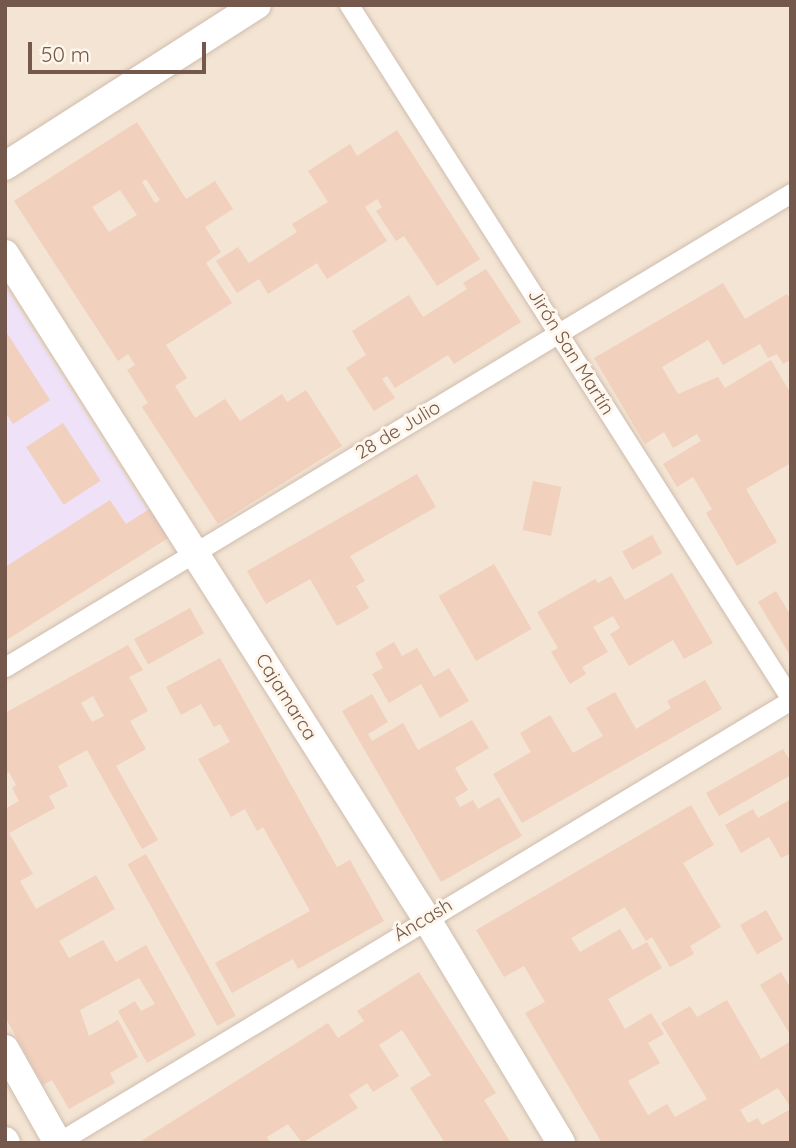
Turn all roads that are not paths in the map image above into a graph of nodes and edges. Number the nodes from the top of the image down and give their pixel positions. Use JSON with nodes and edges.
{"nodes":[{"id":1,"x":257,"y":5,"type":"edge"},
{"id":2,"x":349,"y":5,"type":"edge"},
{"id":3,"x":5,"y":166,"type":"edge"},
{"id":4,"x":791,"y":193,"type":"edge"},
{"id":5,"x":5,"y":254,"type":"edge"},
{"id":6,"x":559,"y":334,"type":"junction"},
{"id":7,"x":194,"y":552,"type":"junction"},
{"id":8,"x":5,"y":667,"type":"edge"},
{"id":9,"x":791,"y":700,"type":"edge"},
{"id":10,"x":426,"y":918,"type":"junction"},
{"id":11,"x":5,"y":1049,"type":"edge"},
{"id":12,"x":57,"y":1143,"type":"edge"},
{"id":13,"x":561,"y":1143,"type":"edge"}],
"edges":[{"from":1,"to":3,"type":"street"},
{"from":2,"to":6,"type":"street","name":"Jirón San Martín"},
{"from":4,"to":6,"type":"street","name":"28 de Julio"},
{"from":5,"to":7,"type":"street","name":"Cajamarca"},
{"from":6,"to":7,"type":"street","name":"28 de Julio"},
{"from":6,"to":9,"type":"street","name":"Jirón San Martín"},
{"from":7,"to":8,"type":"street","name":"28 de Julio"},
{"from":7,"to":10,"type":"street","name":"Cajamarca"},
{"from":9,"to":10,"type":"street","name":"Áncash"},
{"from":10,"to":12,"type":"street","name":"Áncash"},
{"from":10,"to":13,"type":"street","name":"Cajamarca"},
{"from":11,"to":12,"type":"street"}]}
